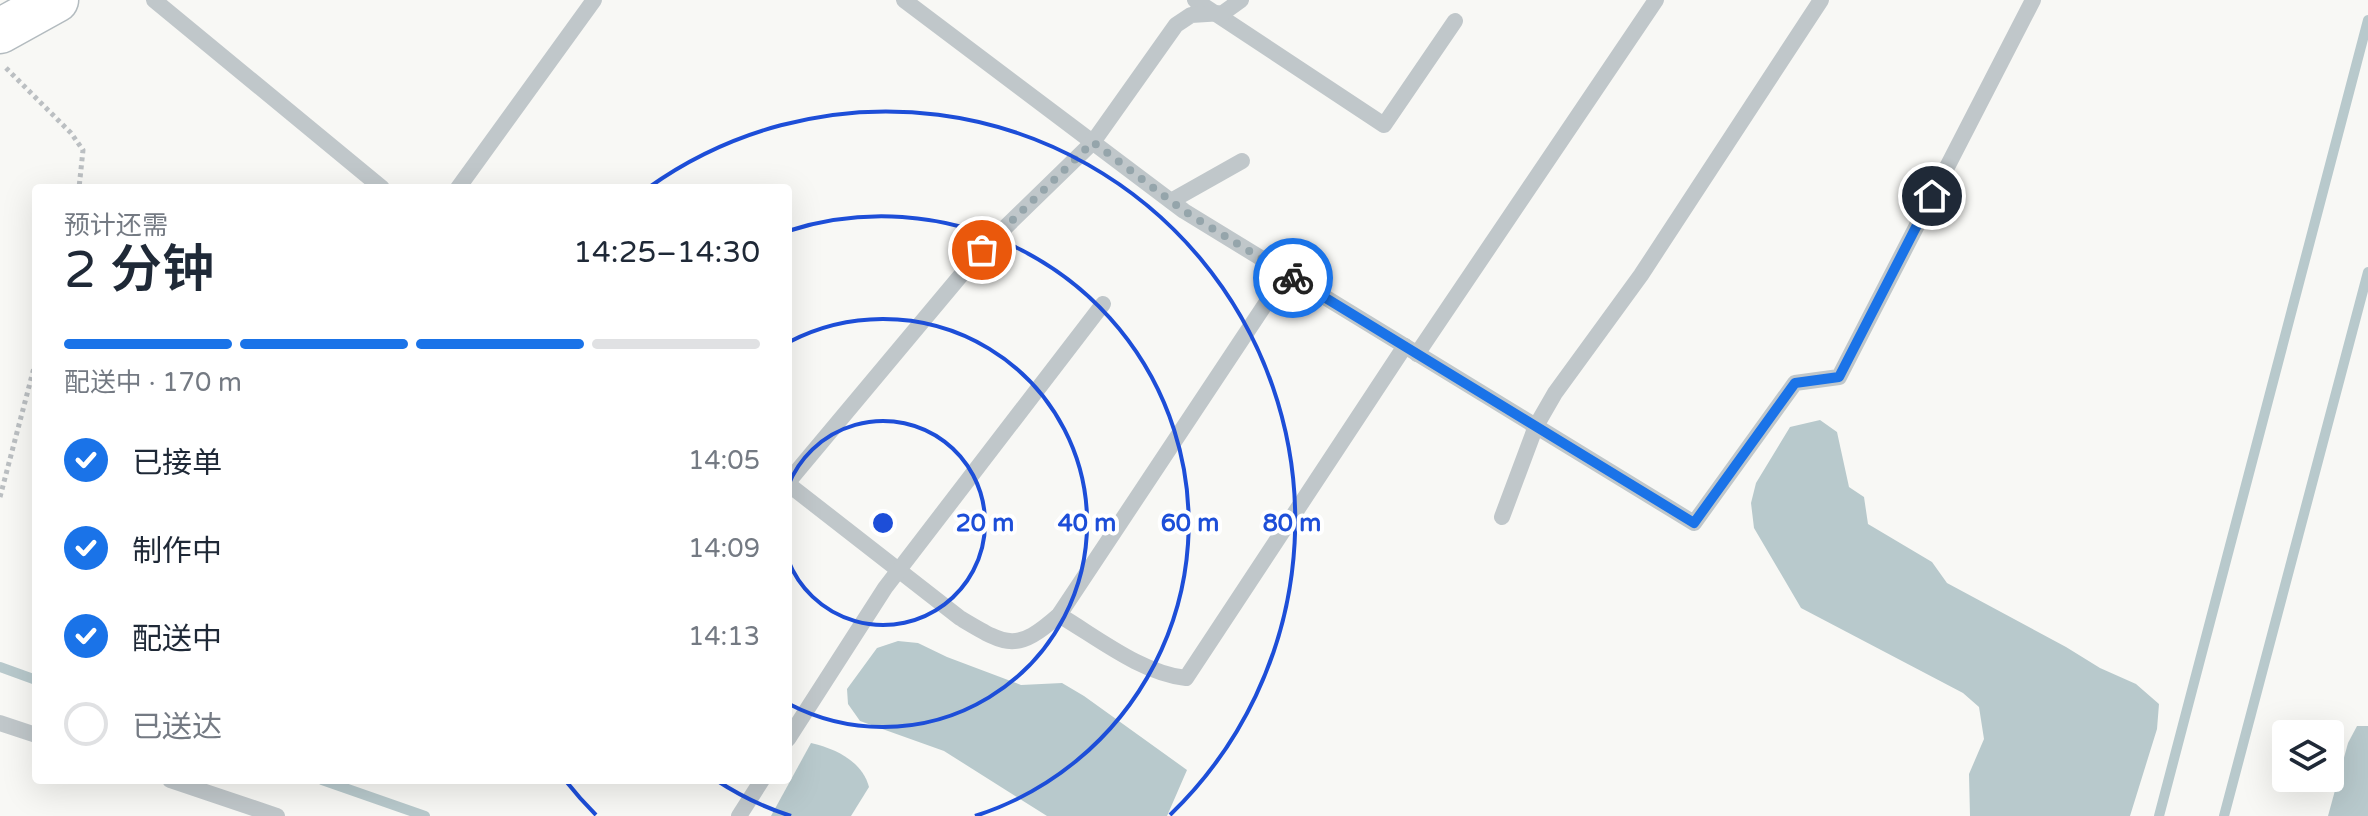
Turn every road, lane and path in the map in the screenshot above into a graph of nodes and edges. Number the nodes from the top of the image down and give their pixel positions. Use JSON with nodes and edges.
{"nodes":[{"id":1,"x":56,"y":0,"type":"edge"},
{"id":2,"x":154,"y":0,"type":"edge"},
{"id":3,"x":594,"y":0,"type":"edge"},
{"id":4,"x":904,"y":0,"type":"edge"},
{"id":5,"x":1195,"y":0,"type":"edge"},
{"id":6,"x":1241,"y":0,"type":"edge"},
{"id":7,"x":1656,"y":0,"type":"edge"},
{"id":8,"x":1821,"y":0,"type":"edge"},
{"id":9,"x":2033,"y":0,"type":"edge"},
{"id":10,"x":1215,"y":14,"type":"junction"},
{"id":11,"x":1455,"y":21,"type":"dead end"},
{"id":12,"x":0,"y":31,"type":"edge"},
{"id":13,"x":0,"y":62,"type":"edge"},
{"id":14,"x":1093,"y":142,"type":"junction"},
{"id":15,"x":1242,"y":161,"type":"dead end"},
{"id":16,"x":79,"y":184,"type":"edge"},
{"id":17,"x":377,"y":184,"type":"edge"},
{"id":18,"x":461,"y":184,"type":"edge"},
{"id":19,"x":1171,"y":201,"type":"junction"},
{"id":20,"x":1286,"y":273,"type":"junction"},
{"id":21,"x":1103,"y":304,"type":"dead end"},
{"id":22,"x":1411,"y":350,"type":"junction"},
{"id":23,"x":32,"y":375,"type":"edge"},
{"id":24,"x":1536,"y":426,"type":"junction"},
{"id":25,"x":792,"y":478,"type":"edge"},
{"id":26,"x":792,"y":486,"type":"edge"},
{"id":27,"x":0,"y":497,"type":"edge"},
{"id":28,"x":1502,"y":517,"type":"dead end"},
{"id":29,"x":899,"y":570,"type":"junction"},
{"id":30,"x":1059,"y":615,"type":"junction"},
{"id":31,"x":0,"y":723,"type":"edge"},
{"id":32,"x":792,"y":733,"type":"edge"},
{"id":33,"x":32,"y":734,"type":"edge"},
{"id":34,"x":182,"y":784,"type":"edge"},
{"id":35,"x":759,"y":784,"type":"edge"},
{"id":36,"x":277,"y":816,"type":"edge"},
{"id":37,"x":739,"y":816,"type":"edge"}],
"edges":[{"from":1,"to":12,"type":"main road"},
{"from":2,"to":17,"type":"lane"},
{"from":3,"to":18,"type":"lane"},
{"from":4,"to":14,"type":"lane"},
{"from":5,"to":10,"type":"lane"},
{"from":6,"to":10,"type":"lane"},
{"from":7,"to":22,"type":"lane"},
{"from":8,"to":24,"type":"lane"},
{"from":9,"to":24,"type":"lane"},
{"from":10,"to":11,"type":"lane"},
{"from":10,"to":14,"type":"lane"},
{"from":13,"to":16,"type":"path"},
{"from":14,"to":19,"type":"lane"},
{"from":14,"to":25,"type":"lane"},
{"from":15,"to":19,"type":"lane"},
{"from":19,"to":20,"type":"lane"},
{"from":20,"to":22,"type":"lane"},
{"from":20,"to":30,"type":"lane"},
{"from":21,"to":29,"type":"lane"},
{"from":22,"to":24,"type":"lane"},
{"from":22,"to":30,"type":"lane"},
{"from":23,"to":27,"type":"path"},
{"from":24,"to":28,"type":"lane"},
{"from":26,"to":29,"type":"lane"},
{"from":29,"to":30,"type":"lane"},
{"from":29,"to":32,"type":"lane"},
{"from":31,"to":33,"type":"lane"},
{"from":34,"to":36,"type":"lane"},
{"from":35,"to":37,"type":"lane"}]}
